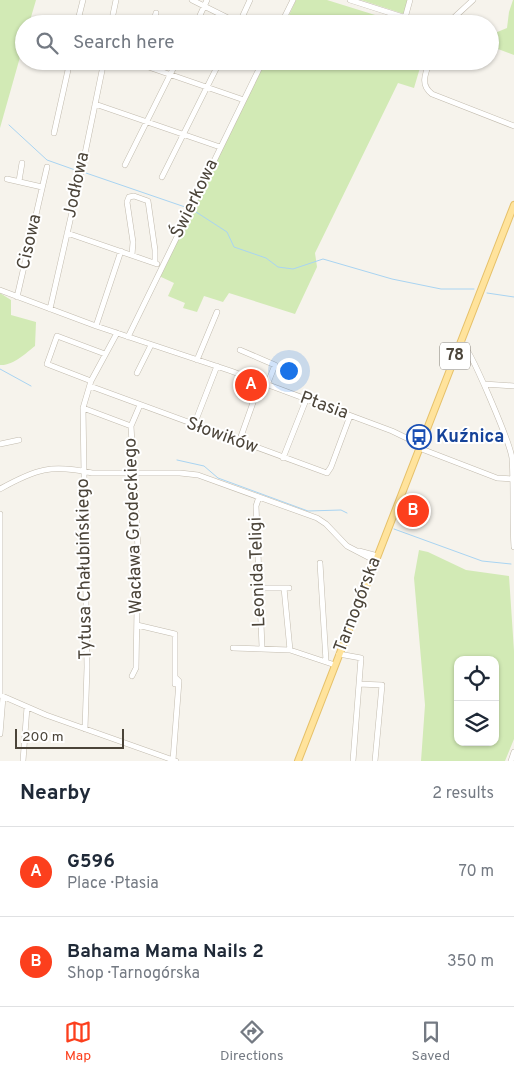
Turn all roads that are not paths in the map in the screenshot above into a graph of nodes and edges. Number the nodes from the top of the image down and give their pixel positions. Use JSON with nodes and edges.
{"nodes":[{"id":1,"x":83,"y":0,"type":"edge"},
{"id":2,"x":116,"y":0,"type":"edge"},
{"id":3,"x":192,"y":0,"type":"edge"},
{"id":4,"x":207,"y":0,"type":"edge"},
{"id":5,"x":250,"y":0,"type":"edge"},
{"id":6,"x":293,"y":0,"type":"edge"},
{"id":7,"x":350,"y":0,"type":"edge"},
{"id":8,"x":410,"y":0,"type":"edge"},
{"id":9,"x":473,"y":0,"type":"edge"},
{"id":10,"x":204,"y":6,"type":"junction"},
{"id":11,"x":79,"y":15,"type":"edge"},
{"id":12,"x":113,"y":15,"type":"edge"},
{"id":13,"x":200,"y":15,"type":"edge"},
{"id":14,"x":222,"y":15,"type":"edge"},
{"id":15,"x":243,"y":15,"type":"edge"},
{"id":16,"x":286,"y":15,"type":"edge"},
{"id":17,"x":396,"y":15,"type":"edge"},
{"id":18,"x":406,"y":15,"type":"edge"},
{"id":19,"x":456,"y":15,"type":"edge"},
{"id":20,"x":68,"y":70,"type":"edge"},
{"id":21,"x":102,"y":70,"type":"edge"},
{"id":22,"x":160,"y":70,"type":"edge"},
{"id":23,"x":173,"y":70,"type":"edge"},
{"id":24,"x":216,"y":70,"type":"edge"},
{"id":25,"x":259,"y":70,"type":"edge"},
{"id":26,"x":427,"y":70,"type":"edge"},
{"id":27,"x":171,"y":75,"type":"junction"},
{"id":28,"x":207,"y":88,"type":"junction"},
{"id":29,"x":244,"y":100,"type":"junction"},
{"id":30,"x":95,"y":104,"type":"junction"},
{"id":31,"x":147,"y":122,"type":"junction"},
{"id":32,"x":514,"y":126,"type":"edge"},
{"id":33,"x":54,"y":133,"type":"dead end"},
{"id":34,"x":184,"y":135,"type":"junction"},
{"id":35,"x":220,"y":147,"type":"junction"},
{"id":36,"x":22,"y":163,"type":"dead end"},
{"id":37,"x":126,"y":164,"type":"dead end"},
{"id":38,"x":47,"y":167,"type":"dead end"},
{"id":39,"x":162,"y":177,"type":"dead end"},
{"id":40,"x":7,"y":179,"type":"dead end"},
{"id":41,"x":18,"y":182,"type":"junction"},
{"id":42,"x":42,"y":187,"type":"junction"},
{"id":43,"x":514,"y":205,"type":"edge"},
{"id":44,"x":67,"y":233,"type":"junction"},
{"id":45,"x":121,"y":251,"type":"junction"},
{"id":46,"x":132,"y":254,"type":"junction"},
{"id":47,"x":155,"y":263,"type":"junction"},
{"id":48,"x":162,"y":266,"type":"junction"},
{"id":49,"x":0,"y":290,"type":"edge"},
{"id":50,"x":17,"y":297,"type":"junction"},
{"id":51,"x":50,"y":309,"type":"junction"},
{"id":52,"x":217,"y":312,"type":"dead end"},
{"id":53,"x":96,"y":326,"type":"junction"},
{"id":54,"x":117,"y":333,"type":"junction"},
{"id":55,"x":128,"y":337,"type":"junction"},
{"id":56,"x":461,"y":342,"type":"junction"},
{"id":57,"x":150,"y":345,"type":"junction"},
{"id":58,"x":240,"y":350,"type":"dead end"},
{"id":59,"x":105,"y":354,"type":"junction"},
{"id":60,"x":197,"y":360,"type":"junction"},
{"id":61,"x":217,"y":366,"type":"junction"},
{"id":62,"x":137,"y":373,"type":"dead end"},
{"id":63,"x":260,"y":383,"type":"junction"},
{"id":64,"x":91,"y":384,"type":"junction"},
{"id":65,"x":484,"y":384,"type":"junction"},
{"id":66,"x":267,"y":385,"type":"junction"},
{"id":67,"x":514,"y":386,"type":"edge"},
{"id":68,"x":306,"y":400,"type":"junction"},
{"id":69,"x":140,"y":405,"type":"junction"},
{"id":70,"x":83,"y":408,"type":"junction"},
{"id":71,"x":350,"y":416,"type":"junction"},
{"id":72,"x":194,"y":425,"type":"junction"},
{"id":73,"x":131,"y":426,"type":"junction"},
{"id":74,"x":19,"y":440,"type":"dead end"},
{"id":75,"x":239,"y":442,"type":"junction"},
{"id":76,"x":0,"y":444,"type":"edge"},
{"id":77,"x":420,"y":446,"type":"junction"},
{"id":78,"x":283,"y":458,"type":"junction"},
{"id":79,"x":84,"y":470,"type":"junction"},
{"id":80,"x":133,"y":474,"type":"junction"},
{"id":81,"x":512,"y":479,"type":"junction"},
{"id":82,"x":0,"y":488,"type":"edge"},
{"id":83,"x":259,"y":497,"type":"junction"},
{"id":84,"x":0,"y":514,"type":"edge"},
{"id":85,"x":514,"y":535,"type":"edge"},
{"id":86,"x":514,"y":547,"type":"edge"},
{"id":87,"x":376,"y":558,"type":"junction"},
{"id":88,"x":320,"y":563,"type":"dead end"},
{"id":89,"x":258,"y":588,"type":"junction"},
{"id":90,"x":137,"y":625,"type":"junction"},
{"id":91,"x":262,"y":647,"type":"junction"},
{"id":92,"x":233,"y":648,"type":"dead end"},
{"id":93,"x":290,"y":650,"type":"junction"},
{"id":94,"x":363,"y":651,"type":"dead end"},
{"id":95,"x":339,"y":654,"type":"junction"},
{"id":96,"x":362,"y":658,"type":"junction"},
{"id":97,"x":326,"y":661,"type":"junction"},
{"id":98,"x":335,"y":665,"type":"junction"},
{"id":99,"x":1,"y":668,"type":"edge"},
{"id":100,"x":132,"y":676,"type":"dead end"},
{"id":101,"x":360,"y":684,"type":"junction"},
{"id":102,"x":1,"y":696,"type":"edge"},
{"id":103,"x":27,"y":707,"type":"junction"},
{"id":104,"x":85,"y":729,"type":"junction"},
{"id":105,"x":0,"y":734,"type":"edge"},
{"id":106,"x":514,"y":752,"type":"edge"},
{"id":107,"x":174,"y":760,"type":"edge"},
{"id":108,"x":23,"y":761,"type":"edge"},
{"id":109,"x":298,"y":761,"type":"edge"},
{"id":110,"x":353,"y":761,"type":"edge"},
{"id":111,"x":375,"y":761,"type":"edge"},
{"id":112,"x":511,"y":761,"type":"edge"}],
"edges":[{"from":1,"to":11,"type":"street"},
{"from":2,"to":12,"type":"street"},
{"from":3,"to":10,"type":"street"},
{"from":4,"to":10,"type":"street"},
{"from":5,"to":15,"type":"street"},
{"from":6,"to":16,"type":"street"},
{"from":7,"to":17,"type":"street"},
{"from":8,"to":18,"type":"street"},
{"from":9,"to":19,"type":"street"},
{"from":10,"to":13,"type":"street"},
{"from":10,"to":14,"type":"street"},
{"from":20,"to":33,"type":"street"},
{"from":21,"to":30,"type":"street","name":"Jodłowa"},
{"from":22,"to":27,"type":"street"},
{"from":23,"to":27,"type":"street"},
{"from":24,"to":28,"type":"street"},
{"from":25,"to":29,"type":"street","name":"Świerkowa"},
{"from":26,"to":32,"type":"street"},
{"from":27,"to":28,"type":"street"},
{"from":27,"to":31,"type":"street"},
{"from":28,"to":29,"type":"street"},
{"from":28,"to":34,"type":"street"},
{"from":29,"to":35,"type":"street","name":"Świerkowa"},
{"from":30,"to":31,"type":"street"},
{"from":30,"to":44,"type":"street","name":"Jodłowa"},
{"from":31,"to":34,"type":"street"},
{"from":31,"to":37,"type":"street"},
{"from":34,"to":35,"type":"street"},
{"from":34,"to":39,"type":"street"},
{"from":35,"to":48,"type":"street","name":"Świerkowa"},
{"from":36,"to":41,"type":"street"},
{"from":38,"to":42,"type":"street","name":"Cisowa"},
{"from":40,"to":41,"type":"street"},
{"from":41,"to":42,"type":"street"},
{"from":42,"to":50,"type":"street","name":"Cisowa"},
{"from":43,"to":56,"type":"main road","number":"78"},
{"from":44,"to":45,"type":"street"},
{"from":44,"to":51,"type":"street","name":"Jodłowa"},
{"from":45,"to":46,"type":"street"},
{"from":45,"to":53,"type":"street"},
{"from":46,"to":47,"type":"street"},
{"from":46,"to":47,"type":"street","name":"Świerkowa"},
{"from":47,"to":48,"type":"street"},
{"from":48,"to":55,"type":"street","name":"Świerkowa"},
{"from":49,"to":50,"type":"street","name":"Ptasia"},
{"from":50,"to":51,"type":"street","name":"Ptasia"},
{"from":51,"to":53,"type":"street","name":"Ptasia"},
{"from":52,"to":60,"type":"street"},
{"from":53,"to":54,"type":"street","name":"Ptasia"},
{"from":54,"to":55,"type":"street","name":"Ptasia"},
{"from":54,"to":59,"type":"street","name":"Tytusa Chałubińskiego"},
{"from":55,"to":57,"type":"street","name":"Ptasia"},
{"from":56,"to":65,"type":"street"},
{"from":56,"to":77,"type":"main road","number":"78"},
{"from":57,"to":60,"type":"street","name":"Ptasia"},
{"from":57,"to":62,"type":"street"},
{"from":58,"to":66,"type":"street"},
{"from":59,"to":64,"type":"street","name":"Tytusa Chałubińskiego"},
{"from":59,"to":64,"type":"street","name":"Słowików"},
{"from":60,"to":61,"type":"street","name":"Ptasia"},
{"from":61,"to":63,"type":"street","name":"Ptasia"},
{"from":61,"to":72,"type":"street"},
{"from":63,"to":66,"type":"street","name":"Ptasia"},
{"from":63,"to":75,"type":"street"},
{"from":64,"to":69,"type":"street","name":"Słowików"},
{"from":64,"to":70,"type":"street","name":"Tytusa Chałubińskiego"},
{"from":65,"to":67,"type":"street"},
{"from":65,"to":81,"type":"street"},
{"from":66,"to":68,"type":"street","name":"Ptasia"},
{"from":68,"to":71,"type":"street","name":"Ptasia"},
{"from":68,"to":78,"type":"street"},
{"from":69,"to":72,"type":"street","name":"Słowików"},
{"from":69,"to":73,"type":"street"},
{"from":70,"to":73,"type":"street","name":"Wacława Grodeckiego"},
{"from":70,"to":79,"type":"street","name":"Tytusa Chałubińskiego"},
{"from":71,"to":77,"type":"street","name":"Ptasia"},
{"from":71,"to":78,"type":"street","name":"Słowików"},
{"from":72,"to":75,"type":"street","name":"Słowików"},
{"from":73,"to":80,"type":"street","name":"Wacława Grodeckiego"},
{"from":74,"to":76,"type":"street"},
{"from":75,"to":78,"type":"street","name":"Słowików"},
{"from":77,"to":81,"type":"street","name":"Ptasia"},
{"from":77,"to":87,"type":"main road","name":"Tarnogórska","number":"78"},
{"from":79,"to":80,"type":"street"},
{"from":79,"to":82,"type":"street"},
{"from":79,"to":104,"type":"street","name":"Tytusa Chałubińskiego"},
{"from":80,"to":83,"type":"street"},
{"from":80,"to":90,"type":"street","name":"Wacława Grodeckiego"},
{"from":81,"to":85,"type":"street"},
{"from":83,"to":87,"type":"street"},
{"from":83,"to":89,"type":"street","name":"Leonida Teligi"},
{"from":84,"to":99,"type":"street"},
{"from":85,"to":86,"type":"street"},
{"from":87,"to":95,"type":"main road","name":"Tarnogórska","number":"78"},
{"from":88,"to":97,"type":"street"},
{"from":89,"to":91,"type":"street","name":"Leonida Teligi"},
{"from":89,"to":93,"type":"street"},
{"from":90,"to":100,"type":"street","name":"Wacława Grodeckiego"},
{"from":90,"to":107,"type":"street"},
{"from":91,"to":92,"type":"street"},
{"from":91,"to":93,"type":"street"},
{"from":93,"to":97,"type":"street"},
{"from":94,"to":96,"type":"street"},
{"from":95,"to":96,"type":"street"},
{"from":95,"to":98,"type":"main road","name":"Tarnogórska","number":"78"},
{"from":96,"to":101,"type":"street"},
{"from":97,"to":98,"type":"street"},
{"from":98,"to":109,"type":"main road","name":"Tarnogórska","number":"78"},
{"from":99,"to":102,"type":"street"},
{"from":101,"to":110,"type":"street"},
{"from":101,"to":111,"type":"street"},
{"from":102,"to":103,"type":"street"},
{"from":102,"to":105,"type":"street"},
{"from":103,"to":104,"type":"street"},
{"from":103,"to":108,"type":"street"},
{"from":104,"to":107,"type":"street"},
{"from":106,"to":112,"type":"street"}]}
